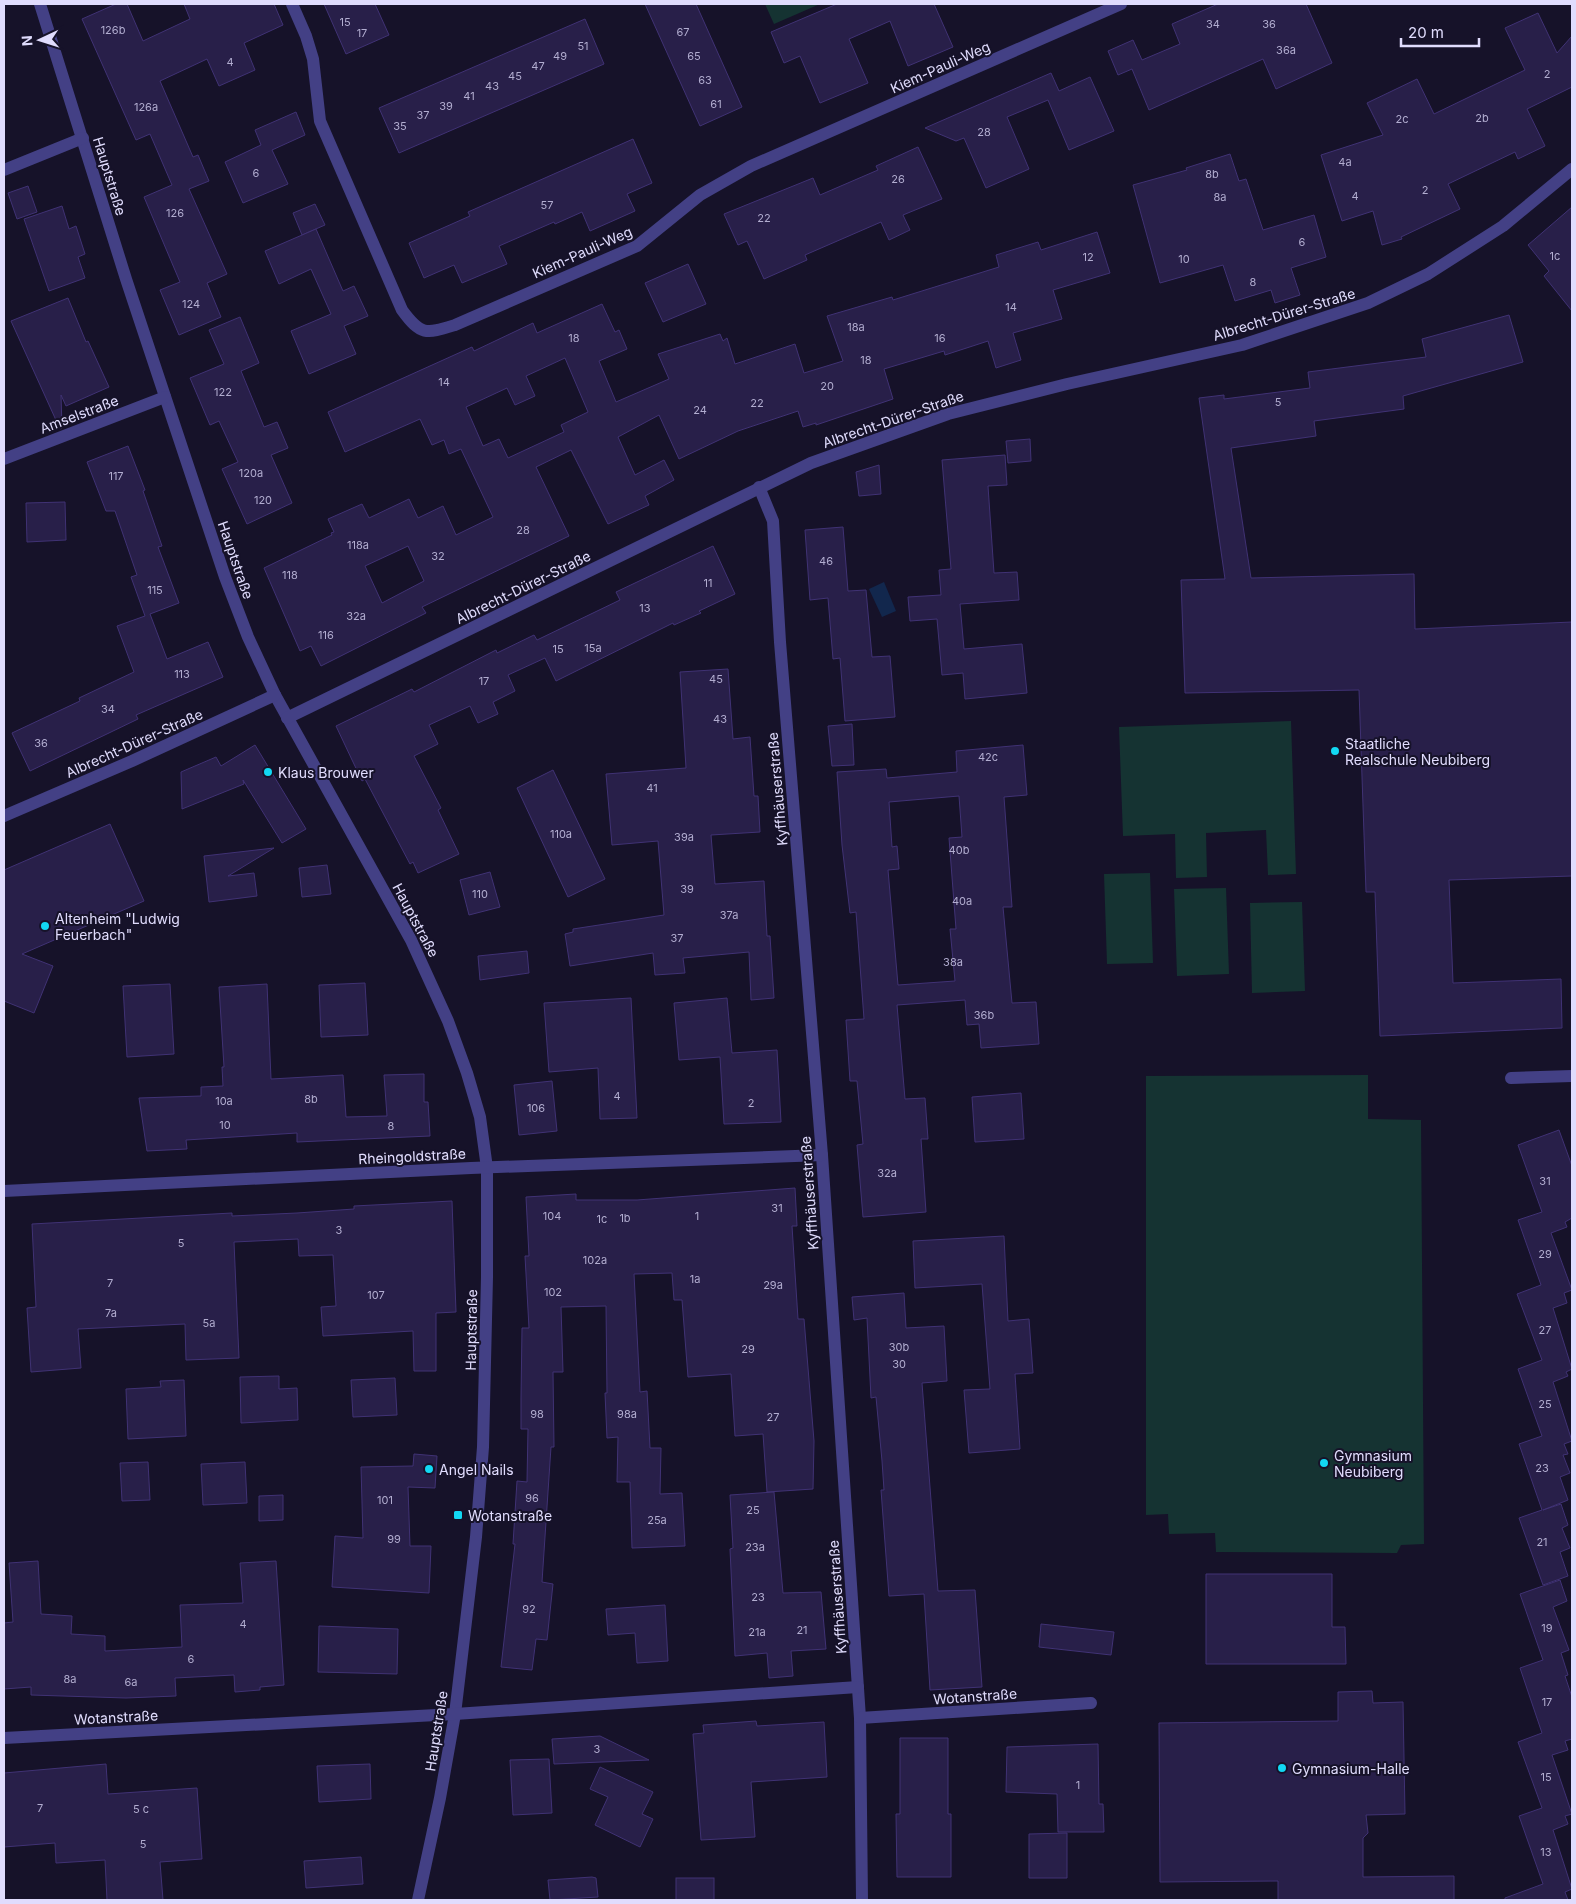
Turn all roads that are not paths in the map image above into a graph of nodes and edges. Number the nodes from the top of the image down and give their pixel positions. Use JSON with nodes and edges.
{"nodes":[{"id":1,"x":40,"y":4,"type":"edge"},
{"id":2,"x":292,"y":4,"type":"edge"},
{"id":3,"x":1121,"y":4,"type":"edge"},
{"id":4,"x":83,"y":138,"type":"junction"},
{"id":5,"x":1572,"y":169,"type":"edge"},
{"id":6,"x":4,"y":170,"type":"edge"},
{"id":7,"x":165,"y":397,"type":"junction"},
{"id":8,"x":4,"y":459,"type":"edge"},
{"id":9,"x":759,"y":486,"type":"junction"},
{"id":10,"x":275,"y":695,"type":"junction"},
{"id":11,"x":287,"y":718,"type":"junction"},
{"id":12,"x":4,"y":816,"type":"edge"},
{"id":13,"x":1572,"y":1076,"type":"edge"},
{"id":14,"x":1511,"y":1078,"type":"dead end"},
{"id":15,"x":822,"y":1154,"type":"junction"},
{"id":16,"x":487,"y":1168,"type":"junction"},
{"id":17,"x":4,"y":1191,"type":"edge"},
{"id":18,"x":858,"y":1687,"type":"junction"},
{"id":19,"x":1091,"y":1703,"type":"dead end"},
{"id":20,"x":455,"y":1714,"type":"junction"},
{"id":21,"x":860,"y":1718,"type":"junction"},
{"id":22,"x":4,"y":1738,"type":"edge"},
{"id":23,"x":418,"y":1900,"type":"edge"},
{"id":24,"x":862,"y":1900,"type":"edge"}],
"edges":[{"from":1,"to":4,"type":"street","name":"Hauptstraße"},
{"from":2,"to":3,"type":"street","name":"Kiem-Pauli-Weg"},
{"from":4,"to":6,"type":"street"},
{"from":4,"to":7,"type":"street","name":"Hauptstraße"},
{"from":5,"to":9,"type":"street","name":"Albrecht-Dürer-Straße"},
{"from":7,"to":8,"type":"street","name":"Amselstraße"},
{"from":7,"to":10,"type":"street","name":"Hauptstraße"},
{"from":9,"to":11,"type":"street","name":"Albrecht-Dürer-Straße"},
{"from":9,"to":15,"type":"street","name":"Kyffhäuserstraße"},
{"from":10,"to":11,"type":"street","name":"Hauptstraße"},
{"from":10,"to":12,"type":"street","name":"Albrecht-Dürer-Straße"},
{"from":11,"to":16,"type":"street","name":"Hauptstraße"},
{"from":13,"to":14,"type":"street"},
{"from":15,"to":16,"type":"street","name":"Rheingoldstraße"},
{"from":15,"to":18,"type":"street","name":"Kyffhäuserstraße"},
{"from":16,"to":17,"type":"street","name":"Rheingoldstraße"},
{"from":16,"to":20,"type":"street","name":"Hauptstraße"},
{"from":18,"to":20,"type":"street","name":"Wotanstraße"},
{"from":18,"to":21,"type":"street","name":"Kyffhäuserstraße"},
{"from":19,"to":21,"type":"street","name":"Wotanstraße"},
{"from":20,"to":22,"type":"street","name":"Wotanstraße"},
{"from":20,"to":23,"type":"street","name":"Hauptstraße"},
{"from":21,"to":24,"type":"street","name":"Kyffhäuserstraße"}]}
